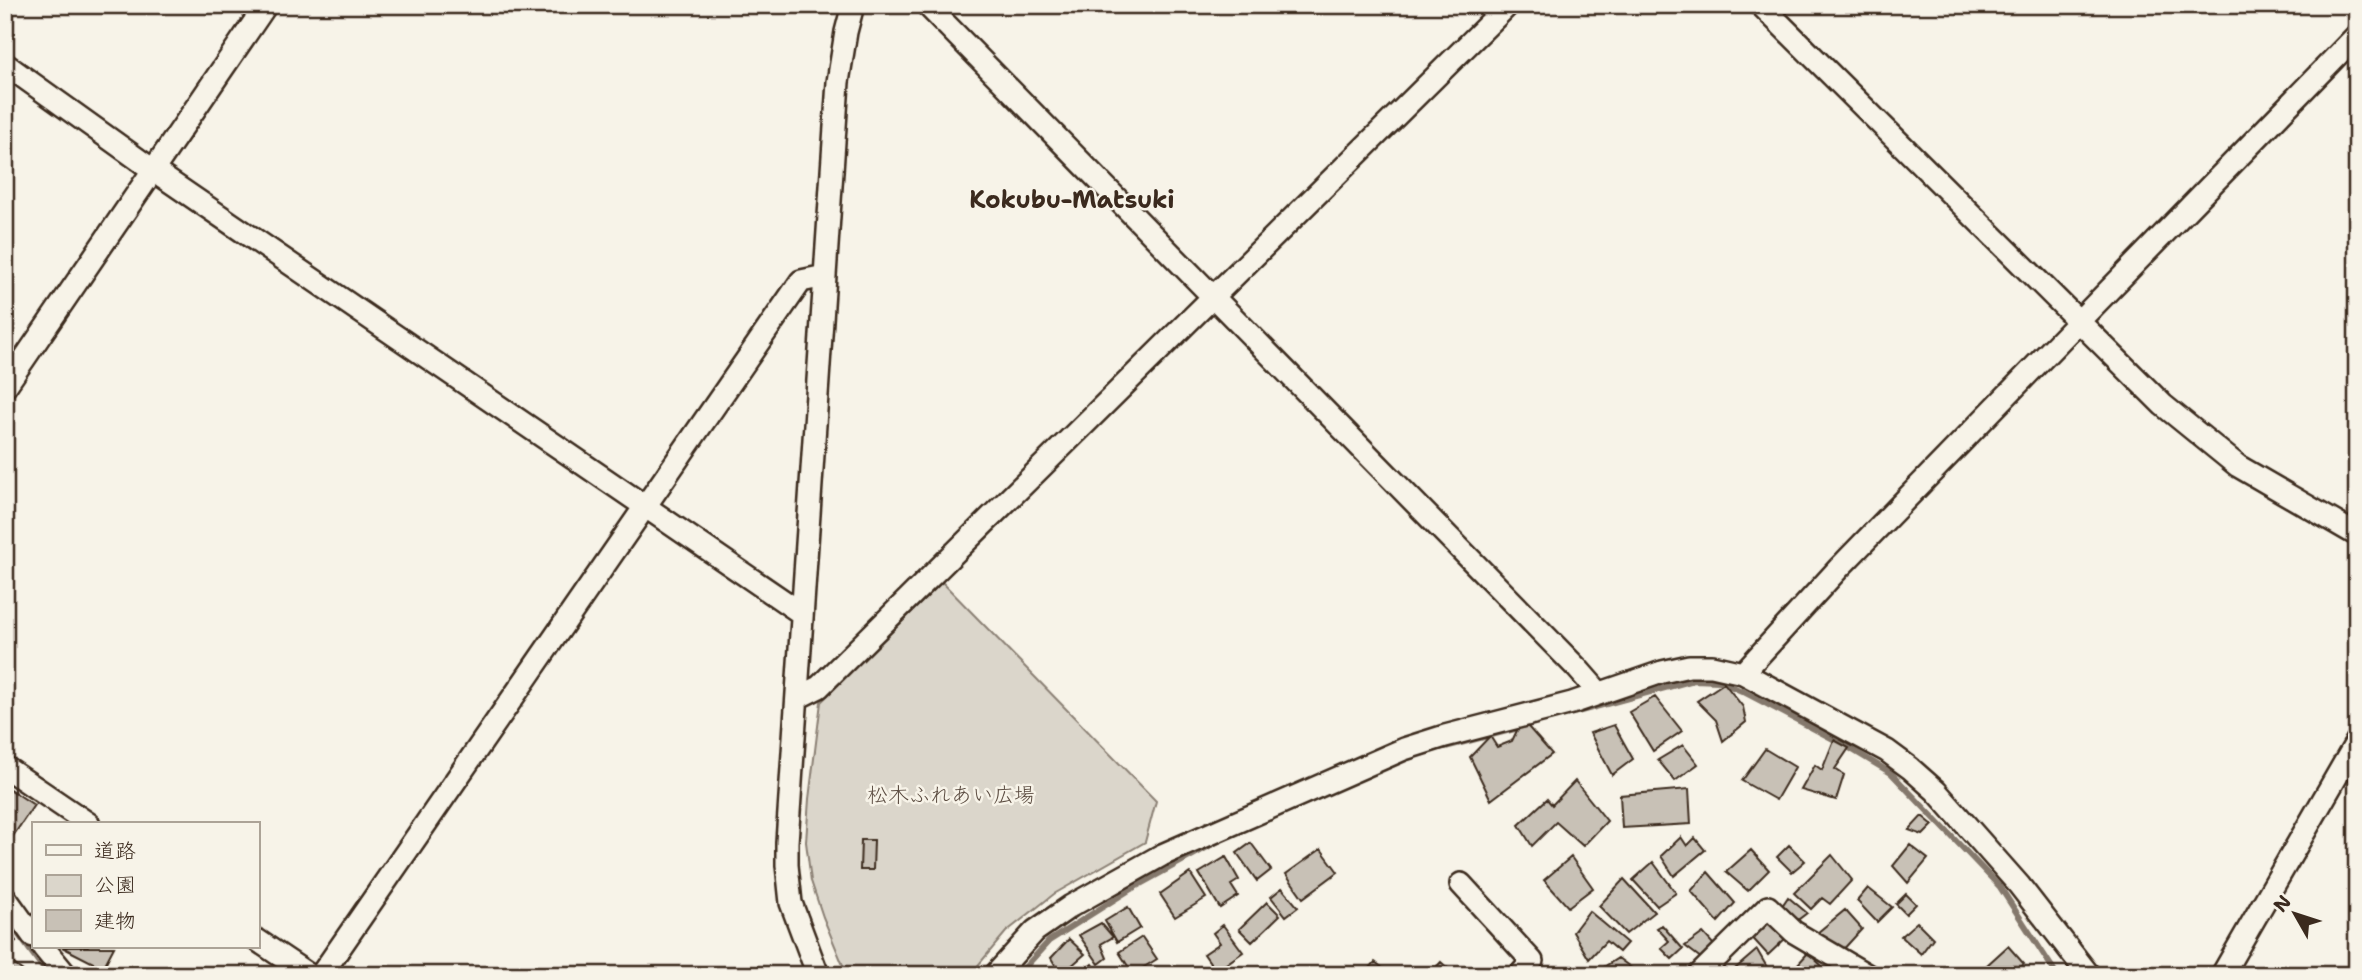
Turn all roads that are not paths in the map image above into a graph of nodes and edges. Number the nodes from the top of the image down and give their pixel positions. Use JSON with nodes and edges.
{"nodes":[{"id":1,"x":266,"y":5,"type":"edge"},
{"id":2,"x":853,"y":5,"type":"edge"},
{"id":3,"x":927,"y":5,"type":"edge"},
{"id":4,"x":1508,"y":5,"type":"edge"},
{"id":5,"x":1761,"y":5,"type":"edge"},
{"id":6,"x":2357,"y":35,"type":"edge"},
{"id":7,"x":5,"y":64,"type":"edge"},
{"id":8,"x":153,"y":170,"type":"junction"},
{"id":9,"x":825,"y":276,"type":"junction"},
{"id":10,"x":1214,"y":298,"type":"junction"},
{"id":11,"x":2078,"y":320,"type":"junction"},
{"id":12,"x":5,"y":387,"type":"edge"},
{"id":13,"x":646,"y":507,"type":"junction"},
{"id":14,"x":2357,"y":535,"type":"edge"},
{"id":15,"x":801,"y":612,"type":"junction"},
{"id":16,"x":1743,"y":673,"type":"junction"},
{"id":17,"x":1599,"y":694,"type":"junction"},
{"id":18,"x":797,"y":698,"type":"junction"},
{"id":19,"x":2357,"y":741,"type":"edge"},
{"id":20,"x":5,"y":767,"type":"edge"},
{"id":21,"x":86,"y":822,"type":"edge"},
{"id":22,"x":1461,"y":884,"type":"dead end"},
{"id":23,"x":5,"y":897,"type":"edge"},
{"id":24,"x":32,"y":935,"type":"edge"},
{"id":25,"x":259,"y":941,"type":"edge"},
{"id":26,"x":44,"y":948,"type":"edge"},
{"id":27,"x":66,"y":975,"type":"edge"},
{"id":28,"x":309,"y":975,"type":"edge"},
{"id":29,"x":321,"y":975,"type":"edge"},
{"id":30,"x":818,"y":975,"type":"edge"},
{"id":31,"x":995,"y":975,"type":"edge"},
{"id":32,"x":1520,"y":975,"type":"edge"},
{"id":33,"x":1699,"y":975,"type":"edge"},
{"id":34,"x":1867,"y":975,"type":"edge"},
{"id":35,"x":2089,"y":975,"type":"edge"},
{"id":36,"x":2222,"y":975,"type":"edge"}],
"edges":[{"from":1,"to":8,"type":"street"},
{"from":2,"to":9,"type":"street"},
{"from":3,"to":10,"type":"street"},
{"from":4,"to":10,"type":"street"},
{"from":5,"to":11,"type":"street"},
{"from":6,"to":11,"type":"street"},
{"from":7,"to":8,"type":"street"},
{"from":8,"to":12,"type":"street"},
{"from":8,"to":13,"type":"street"},
{"from":9,"to":13,"type":"street"},
{"from":9,"to":15,"type":"street"},
{"from":10,"to":17,"type":"street"},
{"from":10,"to":18,"type":"street"},
{"from":11,"to":14,"type":"street"},
{"from":11,"to":16,"type":"street"},
{"from":13,"to":15,"type":"street"},
{"from":13,"to":29,"type":"street"},
{"from":15,"to":18,"type":"street"},
{"from":16,"to":17,"type":"street"},
{"from":16,"to":35,"type":"street"},
{"from":17,"to":31,"type":"street"},
{"from":18,"to":30,"type":"street"},
{"from":19,"to":36,"type":"street"},
{"from":20,"to":21,"type":"street"},
{"from":22,"to":32,"type":"street"},
{"from":23,"to":24,"type":"street"},
{"from":25,"to":28,"type":"street"},
{"from":26,"to":27,"type":"street"},
{"from":33,"to":34,"type":"street"}]}
